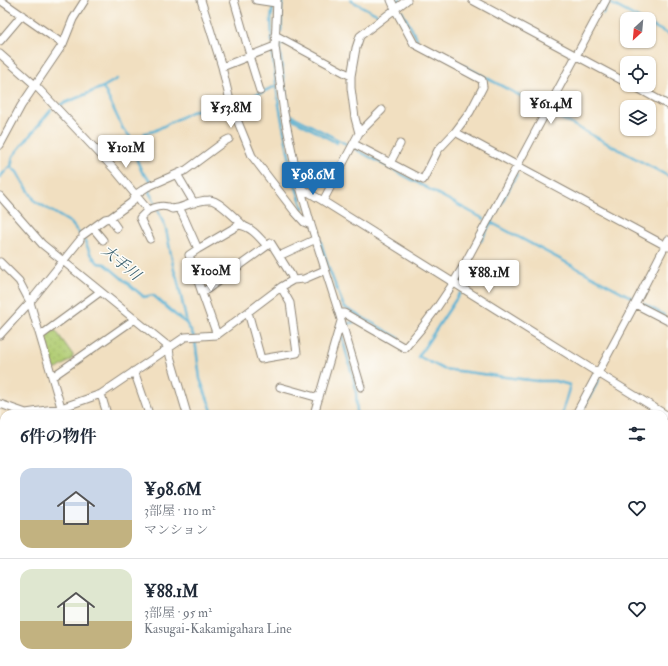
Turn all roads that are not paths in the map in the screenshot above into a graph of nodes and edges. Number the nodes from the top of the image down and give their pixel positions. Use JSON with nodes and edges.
{"nodes":[{"id":1,"x":0,"y":0,"type":"edge"},
{"id":2,"x":85,"y":0,"type":"edge"},
{"id":3,"x":201,"y":0,"type":"edge"},
{"id":4,"x":234,"y":0,"type":"edge"},
{"id":5,"x":256,"y":0,"type":"edge"},
{"id":6,"x":391,"y":0,"type":"edge"},
{"id":7,"x":407,"y":0,"type":"edge"},
{"id":8,"x":472,"y":0,"type":"edge"},
{"id":9,"x":606,"y":0,"type":"edge"},
{"id":10,"x":276,"y":2,"type":"edge"},
{"id":11,"x":395,"y":9,"type":"junction"},
{"id":12,"x":22,"y":15,"type":"junction"},
{"id":13,"x":275,"y":36,"type":"junction"},
{"id":14,"x":0,"y":41,"type":"edge"},
{"id":15,"x":63,"y":44,"type":"junction"},
{"id":16,"x":275,"y":46,"type":"junction"},
{"id":17,"x":0,"y":54,"type":"edge"},
{"id":18,"x":250,"y":55,"type":"junction"},
{"id":19,"x":577,"y":55,"type":"junction"},
{"id":20,"x":222,"y":67,"type":"junction"},
{"id":21,"x":351,"y":76,"type":"junction"},
{"id":22,"x":620,"y":79,"type":"edge"},
{"id":23,"x":35,"y":85,"type":"junction"},
{"id":24,"x":260,"y":91,"type":"dead end"},
{"id":25,"x":645,"y":92,"type":"edge"},
{"id":26,"x":668,"y":105,"type":"edge"},
{"id":27,"x":382,"y":110,"type":"dead end"},
{"id":28,"x":455,"y":132,"type":"junction"},
{"id":29,"x":359,"y":133,"type":"junction"},
{"id":30,"x":229,"y":139,"type":"dead end"},
{"id":31,"x":354,"y":144,"type":"junction"},
{"id":32,"x":400,"y":144,"type":"dead end"},
{"id":33,"x":0,"y":145,"type":"edge"},
{"id":34,"x":390,"y":163,"type":"junction"},
{"id":35,"x":518,"y":166,"type":"junction"},
{"id":36,"x":177,"y":174,"type":"junction"},
{"id":37,"x":301,"y":188,"type":"junction"},
{"id":38,"x":135,"y":195,"type":"junction"},
{"id":39,"x":1,"y":198,"type":"edge"},
{"id":40,"x":323,"y":201,"type":"junction"},
{"id":41,"x":194,"y":203,"type":"junction"},
{"id":42,"x":178,"y":208,"type":"junction"},
{"id":43,"x":148,"y":210,"type":"junction"},
{"id":44,"x":110,"y":218,"type":"junction"},
{"id":45,"x":311,"y":225,"type":"junction"},
{"id":46,"x":244,"y":226,"type":"junction"},
{"id":47,"x":93,"y":228,"type":"junction"},
{"id":48,"x":117,"y":228,"type":"dead end"},
{"id":49,"x":150,"y":239,"type":"dead end"},
{"id":50,"x":316,"y":239,"type":"junction"},
{"id":51,"x":103,"y":240,"type":"dead end"},
{"id":52,"x":667,"y":244,"type":"edge"},
{"id":53,"x":267,"y":246,"type":"junction"},
{"id":54,"x":198,"y":249,"type":"junction"},
{"id":55,"x":279,"y":256,"type":"junction"},
{"id":56,"x":0,"y":262,"type":"edge"},
{"id":57,"x":63,"y":262,"type":"junction"},
{"id":58,"x":325,"y":270,"type":"junction"},
{"id":59,"x":293,"y":280,"type":"junction"},
{"id":60,"x":453,"y":283,"type":"junction"},
{"id":61,"x":281,"y":287,"type":"junction"},
{"id":62,"x":100,"y":292,"type":"junction"},
{"id":63,"x":202,"y":293,"type":"junction"},
{"id":64,"x":30,"y":302,"type":"junction"},
{"id":65,"x":635,"y":304,"type":"junction"},
{"id":66,"x":248,"y":312,"type":"junction"},
{"id":67,"x":339,"y":313,"type":"junction"},
{"id":68,"x":134,"y":319,"type":"junction"},
{"id":69,"x":341,"y":321,"type":"junction"},
{"id":70,"x":668,"y":322,"type":"edge"},
{"id":71,"x":0,"y":335,"type":"edge"},
{"id":72,"x":217,"y":335,"type":"junction"},
{"id":73,"x":40,"y":336,"type":"junction"},
{"id":74,"x":169,"y":347,"type":"junction"},
{"id":75,"x":134,"y":371,"type":"junction"},
{"id":76,"x":598,"y":373,"type":"junction"},
{"id":77,"x":52,"y":377,"type":"junction"},
{"id":78,"x":280,"y":387,"type":"dead end"},
{"id":79,"x":361,"y":387,"type":"dead end"},
{"id":80,"x":101,"y":394,"type":"junction"},
{"id":81,"x":319,"y":398,"type":"junction"},
{"id":82,"x":0,"y":404,"type":"edge"},
{"id":83,"x":14,"y":410,"type":"edge"},
{"id":84,"x":62,"y":410,"type":"edge"},
{"id":85,"x":64,"y":410,"type":"edge"},
{"id":86,"x":106,"y":410,"type":"edge"},
{"id":87,"x":148,"y":410,"type":"edge"},
{"id":88,"x":186,"y":410,"type":"edge"},
{"id":89,"x":315,"y":410,"type":"edge"},
{"id":90,"x":578,"y":410,"type":"edge"},
{"id":91,"x":658,"y":410,"type":"edge"}],
"edges":[{"from":1,"to":12,"type":"street"},
{"from":2,"to":15,"type":"street"},
{"from":3,"to":20,"type":"street"},
{"from":4,"to":18,"type":"street"},
{"from":5,"to":10,"type":"street"},
{"from":6,"to":11,"type":"street"},
{"from":7,"to":11,"type":"street"},
{"from":8,"to":19,"type":"street"},
{"from":9,"to":19,"type":"street"},
{"from":10,"to":13,"type":"street"},
{"from":11,"to":21,"type":"street"},
{"from":11,"to":28,"type":"street"},
{"from":12,"to":14,"type":"street"},
{"from":12,"to":15,"type":"street"},
{"from":13,"to":16,"type":"street"},
{"from":13,"to":21,"type":"street"},
{"from":15,"to":23,"type":"street"},
{"from":16,"to":18,"type":"street"},
{"from":16,"to":37,"type":"street"},
{"from":17,"to":23,"type":"street"},
{"from":18,"to":20,"type":"street"},
{"from":18,"to":24,"type":"street"},
{"from":19,"to":22,"type":"street"},
{"from":19,"to":35,"type":"street"},
{"from":20,"to":45,"type":"street"},
{"from":21,"to":29,"type":"street"},
{"from":23,"to":33,"type":"street"},
{"from":23,"to":38,"type":"street"},
{"from":25,"to":26,"type":"street"},
{"from":27,"to":29,"type":"street"},
{"from":28,"to":34,"type":"street"},
{"from":28,"to":35,"type":"street"},
{"from":29,"to":31,"type":"street"},
{"from":30,"to":36,"type":"street"},
{"from":31,"to":34,"type":"street"},
{"from":31,"to":40,"type":"street"},
{"from":32,"to":34,"type":"street"},
{"from":35,"to":52,"type":"street"},
{"from":35,"to":60,"type":"street"},
{"from":36,"to":38,"type":"street"},
{"from":36,"to":41,"type":"street"},
{"from":37,"to":40,"type":"street"},
{"from":37,"to":45,"type":"street"},
{"from":38,"to":43,"type":"street"},
{"from":38,"to":44,"type":"street"},
{"from":39,"to":57,"type":"street"},
{"from":40,"to":60,"type":"street"},
{"from":41,"to":42,"type":"street"},
{"from":41,"to":46,"type":"street"},
{"from":42,"to":43,"type":"street"},
{"from":42,"to":54,"type":"street"},
{"from":43,"to":49,"type":"street"},
{"from":44,"to":47,"type":"street"},
{"from":44,"to":48,"type":"street"},
{"from":45,"to":50,"type":"street"},
{"from":46,"to":53,"type":"street"},
{"from":46,"to":54,"type":"street"},
{"from":47,"to":51,"type":"street"},
{"from":47,"to":57,"type":"street"},
{"from":50,"to":55,"type":"street"},
{"from":50,"to":58,"type":"street"},
{"from":52,"to":65,"type":"street"},
{"from":53,"to":55,"type":"street"},
{"from":53,"to":63,"type":"street"},
{"from":54,"to":63,"type":"street"},
{"from":55,"to":59,"type":"street"},
{"from":56,"to":64,"type":"street"},
{"from":57,"to":62,"type":"street"},
{"from":57,"to":64,"type":"street"},
{"from":58,"to":59,"type":"street"},
{"from":58,"to":67,"type":"street"},
{"from":59,"to":61,"type":"street"},
{"from":60,"to":67,"type":"street"},
{"from":60,"to":76,"type":"street"},
{"from":61,"to":66,"type":"street"},
{"from":61,"to":66,"type":"street"},
{"from":62,"to":68,"type":"street"},
{"from":62,"to":73,"type":"street"},
{"from":63,"to":72,"type":"street"},
{"from":64,"to":71,"type":"street"},
{"from":64,"to":73,"type":"street"},
{"from":65,"to":70,"type":"street"},
{"from":65,"to":76,"type":"street"},
{"from":66,"to":72,"type":"street"},
{"from":67,"to":69,"type":"street"},
{"from":68,"to":74,"type":"street"},
{"from":68,"to":77,"type":"street"},
{"from":69,"to":79,"type":"street"},
{"from":69,"to":81,"type":"street"},
{"from":72,"to":74,"type":"street"},
{"from":73,"to":77,"type":"street"},
{"from":74,"to":75,"type":"street"},
{"from":74,"to":88,"type":"street"},
{"from":75,"to":80,"type":"street"},
{"from":75,"to":87,"type":"street"},
{"from":76,"to":90,"type":"street"},
{"from":76,"to":91,"type":"street"},
{"from":77,"to":84,"type":"street"},
{"from":78,"to":81,"type":"street"},
{"from":80,"to":85,"type":"street"},
{"from":80,"to":86,"type":"street"},
{"from":81,"to":89,"type":"street"},
{"from":82,"to":83,"type":"street"}]}
